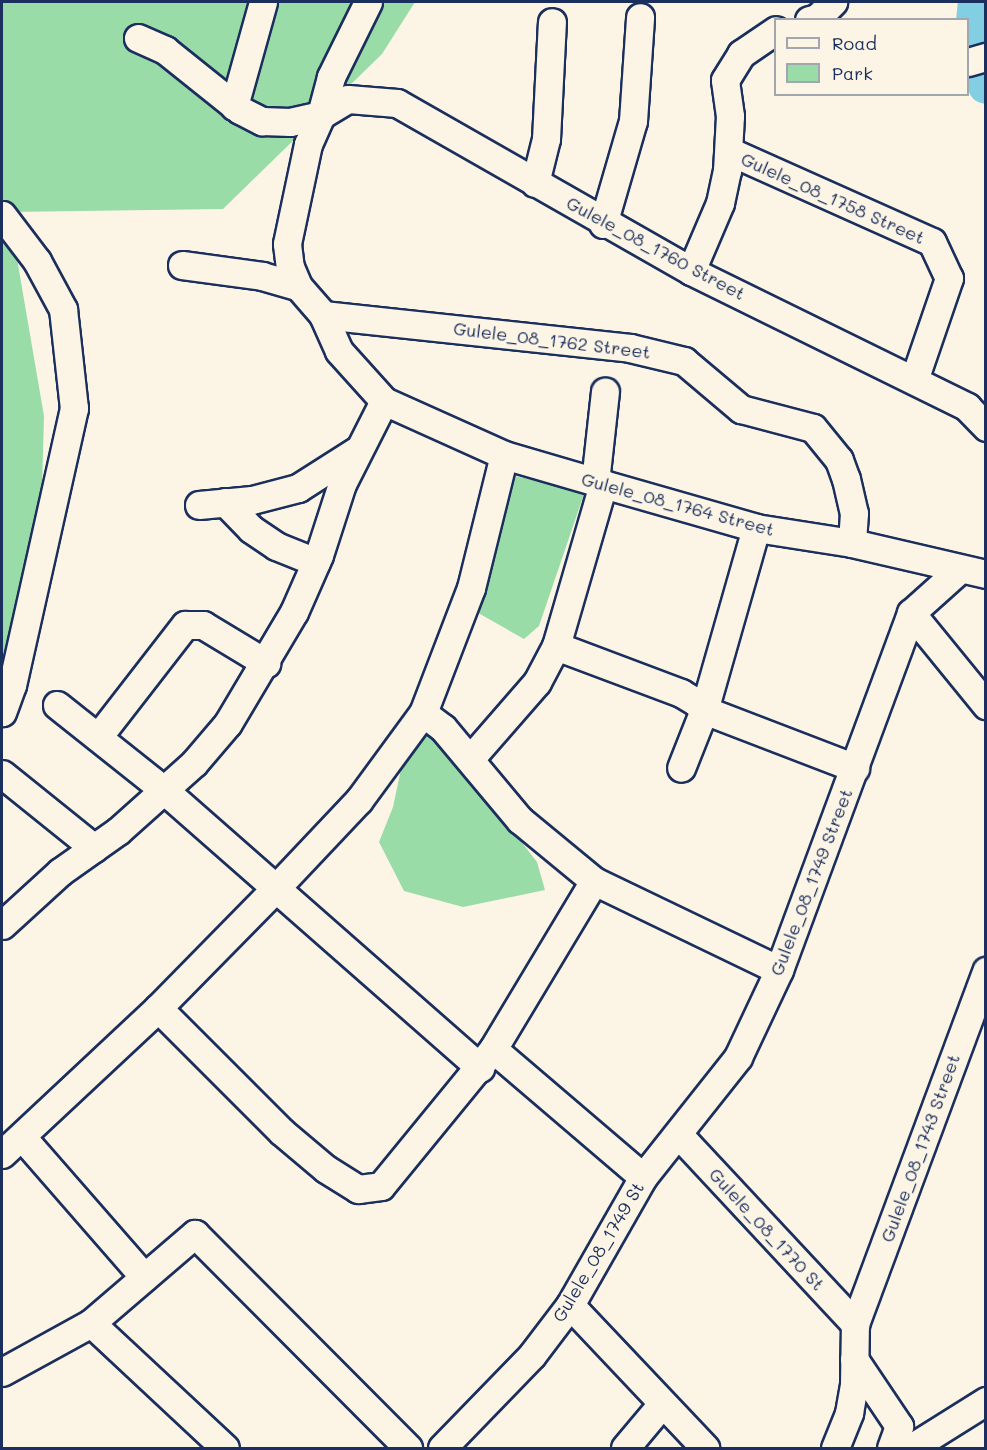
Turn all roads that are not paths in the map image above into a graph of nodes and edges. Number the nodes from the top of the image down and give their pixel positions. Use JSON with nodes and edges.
{"nodes":[{"id":1,"x":263,"y":2,"type":"edge"},
{"id":2,"x":368,"y":2,"type":"edge"},
{"id":3,"x":832,"y":2,"type":"edge"},
{"id":4,"x":639,"y":17,"type":"dead end"},
{"id":5,"x":817,"y":18,"type":"edge"},
{"id":6,"x":552,"y":22,"type":"dead end"},
{"id":7,"x":774,"y":31,"type":"edge"},
{"id":8,"x":138,"y":38,"type":"dead end"},
{"id":9,"x":986,"y":57,"type":"edge"},
{"id":10,"x":969,"y":62,"type":"edge"},
{"id":11,"x":234,"y":106,"type":"junction"},
{"id":12,"x":321,"y":114,"type":"junction"},
{"id":13,"x":730,"y":152,"type":"junction"},
{"id":14,"x":535,"y":183,"type":"junction"},
{"id":15,"x":2,"y":215,"type":"edge"},
{"id":16,"x":603,"y":224,"type":"junction"},
{"id":17,"x":182,"y":265,"type":"dead end"},
{"id":18,"x":691,"y":271,"type":"junction"},
{"id":19,"x":298,"y":286,"type":"junction"},
{"id":20,"x":323,"y":315,"type":"junction"},
{"id":21,"x":914,"y":380,"type":"junction"},
{"id":22,"x":605,"y":392,"type":"dead end"},
{"id":23,"x":384,"y":401,"type":"junction"},
{"id":24,"x":986,"y":427,"type":"edge"},
{"id":25,"x":361,"y":447,"type":"junction"},
{"id":26,"x":504,"y":455,"type":"junction"},
{"id":27,"x":599,"y":483,"type":"junction"},
{"id":28,"x":756,"y":528,"type":"junction"},
{"id":29,"x":852,"y":543,"type":"junction"},
{"id":30,"x":316,"y":562,"type":"junction"},
{"id":31,"x":959,"y":570,"type":"junction"},
{"id":32,"x":986,"y":574,"type":"edge"},
{"id":33,"x":911,"y":613,"type":"junction"},
{"id":34,"x":556,"y":646,"type":"junction"},
{"id":35,"x":266,"y":663,"type":"junction"},
{"id":36,"x":57,"y":705,"type":"dead end"},
{"id":37,"x":986,"y":705,"type":"edge"},
{"id":38,"x":704,"y":710,"type":"junction"},
{"id":39,"x":2,"y":712,"type":"edge"},
{"id":40,"x":423,"y":713,"type":"junction"},
{"id":41,"x":98,"y":737,"type":"junction"},
{"id":42,"x":470,"y":759,"type":"junction"},
{"id":43,"x":681,"y":768,"type":"dead end"},
{"id":44,"x":855,"y":768,"type":"junction"},
{"id":45,"x":2,"y":774,"type":"edge"},
{"id":46,"x":164,"y":790,"type":"junction"},
{"id":47,"x":94,"y":848,"type":"junction"},
{"id":48,"x":594,"y":881,"type":"junction"},
{"id":49,"x":275,"y":889,"type":"junction"},
{"id":50,"x":2,"y":925,"type":"edge"},
{"id":51,"x":779,"y":970,"type":"junction"},
{"id":52,"x":986,"y":971,"type":"edge"},
{"id":53,"x":158,"y":1008,"type":"junction"},
{"id":54,"x":487,"y":1058,"type":"junction"},
{"id":55,"x":678,"y":1134,"type":"junction"},
{"id":56,"x":12,"y":1145,"type":"edge"},
{"id":57,"x":643,"y":1178,"type":"junction"},
{"id":58,"x":144,"y":1277,"type":"junction"},
{"id":59,"x":570,"y":1305,"type":"junction"},
{"id":60,"x":91,"y":1323,"type":"junction"},
{"id":61,"x":855,"y":1324,"type":"junction"},
{"id":62,"x":854,"y":1359,"type":"junction"},
{"id":63,"x":2,"y":1372,"type":"edge"},
{"id":64,"x":986,"y":1401,"type":"edge"},
{"id":65,"x":661,"y":1405,"type":"junction"},
{"id":66,"x":225,"y":1449,"type":"edge"},
{"id":67,"x":408,"y":1449,"type":"edge"},
{"id":68,"x":442,"y":1449,"type":"edge"},
{"id":69,"x":625,"y":1449,"type":"edge"},
{"id":70,"x":705,"y":1449,"type":"edge"},
{"id":71,"x":835,"y":1449,"type":"edge"},
{"id":72,"x":891,"y":1449,"type":"edge"},
{"id":73,"x":911,"y":1449,"type":"edge"}],
"edges":[{"from":1,"to":11,"type":"street"},
{"from":2,"to":12,"type":"street"},
{"from":3,"to":5,"type":"street"},
{"from":4,"to":16,"type":"street"},
{"from":6,"to":14,"type":"street"},
{"from":7,"to":13,"type":"street"},
{"from":8,"to":11,"type":"street","name":"Gulele_08_1760 Street"},
{"from":9,"to":10,"type":"street"},
{"from":11,"to":12,"type":"street","name":"Gulele_08_1760 Street"},
{"from":12,"to":14,"type":"street","name":"Gulele_08_1760 Street"},
{"from":12,"to":19,"type":"street"},
{"from":13,"to":18,"type":"street"},
{"from":13,"to":21,"type":"street","name":"Gulele_08_1758 Street"},
{"from":14,"to":16,"type":"street","name":"Gulele_08_1760 Street"},
{"from":15,"to":39,"type":"street"},
{"from":16,"to":18,"type":"street","name":"Gulele_08_1760 Street"},
{"from":17,"to":19,"type":"street"},
{"from":18,"to":21,"type":"street","name":"Gulele_08_1760 Street"},
{"from":19,"to":20,"type":"street"},
{"from":20,"to":23,"type":"street"},
{"from":20,"to":29,"type":"street","name":"Gulele_08_1762 Street"},
{"from":21,"to":24,"type":"street","name":"Gulele_08_1760 Street"},
{"from":22,"to":27,"type":"street"},
{"from":23,"to":25,"type":"street"},
{"from":23,"to":26,"type":"street","name":"Gulele_08_1764 Street"},
{"from":25,"to":30,"type":"street"},
{"from":25,"to":30,"type":"street"},
{"from":26,"to":27,"type":"street","name":"Gulele_08_1764 Street"},
{"from":26,"to":40,"type":"street"},
{"from":27,"to":28,"type":"street","name":"Gulele_08_1764 Street"},
{"from":27,"to":34,"type":"street"},
{"from":28,"to":29,"type":"street","name":"Gulele_08_1764 Street"},
{"from":28,"to":38,"type":"street"},
{"from":29,"to":31,"type":"street","name":"Gulele_08_1764 Street"},
{"from":30,"to":35,"type":"street"},
{"from":31,"to":32,"type":"street","name":"Gulele_08_1764 Street"},
{"from":31,"to":33,"type":"street"},
{"from":33,"to":37,"type":"street"},
{"from":33,"to":44,"type":"street","name":"Gulele_08_1749 Street"},
{"from":34,"to":38,"type":"street"},
{"from":34,"to":42,"type":"street"},
{"from":35,"to":41,"type":"street"},
{"from":35,"to":46,"type":"street"},
{"from":36,"to":41,"type":"street"},
{"from":38,"to":43,"type":"street"},
{"from":38,"to":44,"type":"street"},
{"from":40,"to":42,"type":"street"},
{"from":40,"to":49,"type":"street"},
{"from":41,"to":46,"type":"street"},
{"from":42,"to":48,"type":"street"},
{"from":44,"to":51,"type":"street","name":"Gulele_08_1749 Street"},
{"from":45,"to":47,"type":"street"},
{"from":46,"to":47,"type":"street"},
{"from":46,"to":49,"type":"street"},
{"from":47,"to":50,"type":"street"},
{"from":48,"to":51,"type":"street"},
{"from":48,"to":54,"type":"street"},
{"from":49,"to":53,"type":"street"},
{"from":49,"to":54,"type":"street"},
{"from":51,"to":55,"type":"street","name":"Gulele_08_1749 Street"},
{"from":52,"to":61,"type":"street","name":"Gulele_08_1743 Street"},
{"from":53,"to":54,"type":"street"},
{"from":53,"to":56,"type":"street"},
{"from":54,"to":57,"type":"street"},
{"from":55,"to":57,"type":"street","name":"Gulele_08_1749 St"},
{"from":55,"to":61,"type":"street","name":"Gulele_08_1770 St"},
{"from":56,"to":58,"type":"street"},
{"from":57,"to":59,"type":"street","name":"Gulele_08_1749 St"},
{"from":58,"to":60,"type":"street"},
{"from":58,"to":67,"type":"street"},
{"from":59,"to":65,"type":"street"},
{"from":59,"to":68,"type":"street","name":"Gulele_08_1749 St"},
{"from":60,"to":63,"type":"street"},
{"from":60,"to":66,"type":"street"},
{"from":61,"to":62,"type":"street","name":"Gulele_08_1743 Street"},
{"from":62,"to":71,"type":"street","name":"Gulele_08_1743 Street"},
{"from":62,"to":72,"type":"street"},
{"from":64,"to":73,"type":"street"},
{"from":65,"to":69,"type":"street"},
{"from":65,"to":70,"type":"street"}]}
